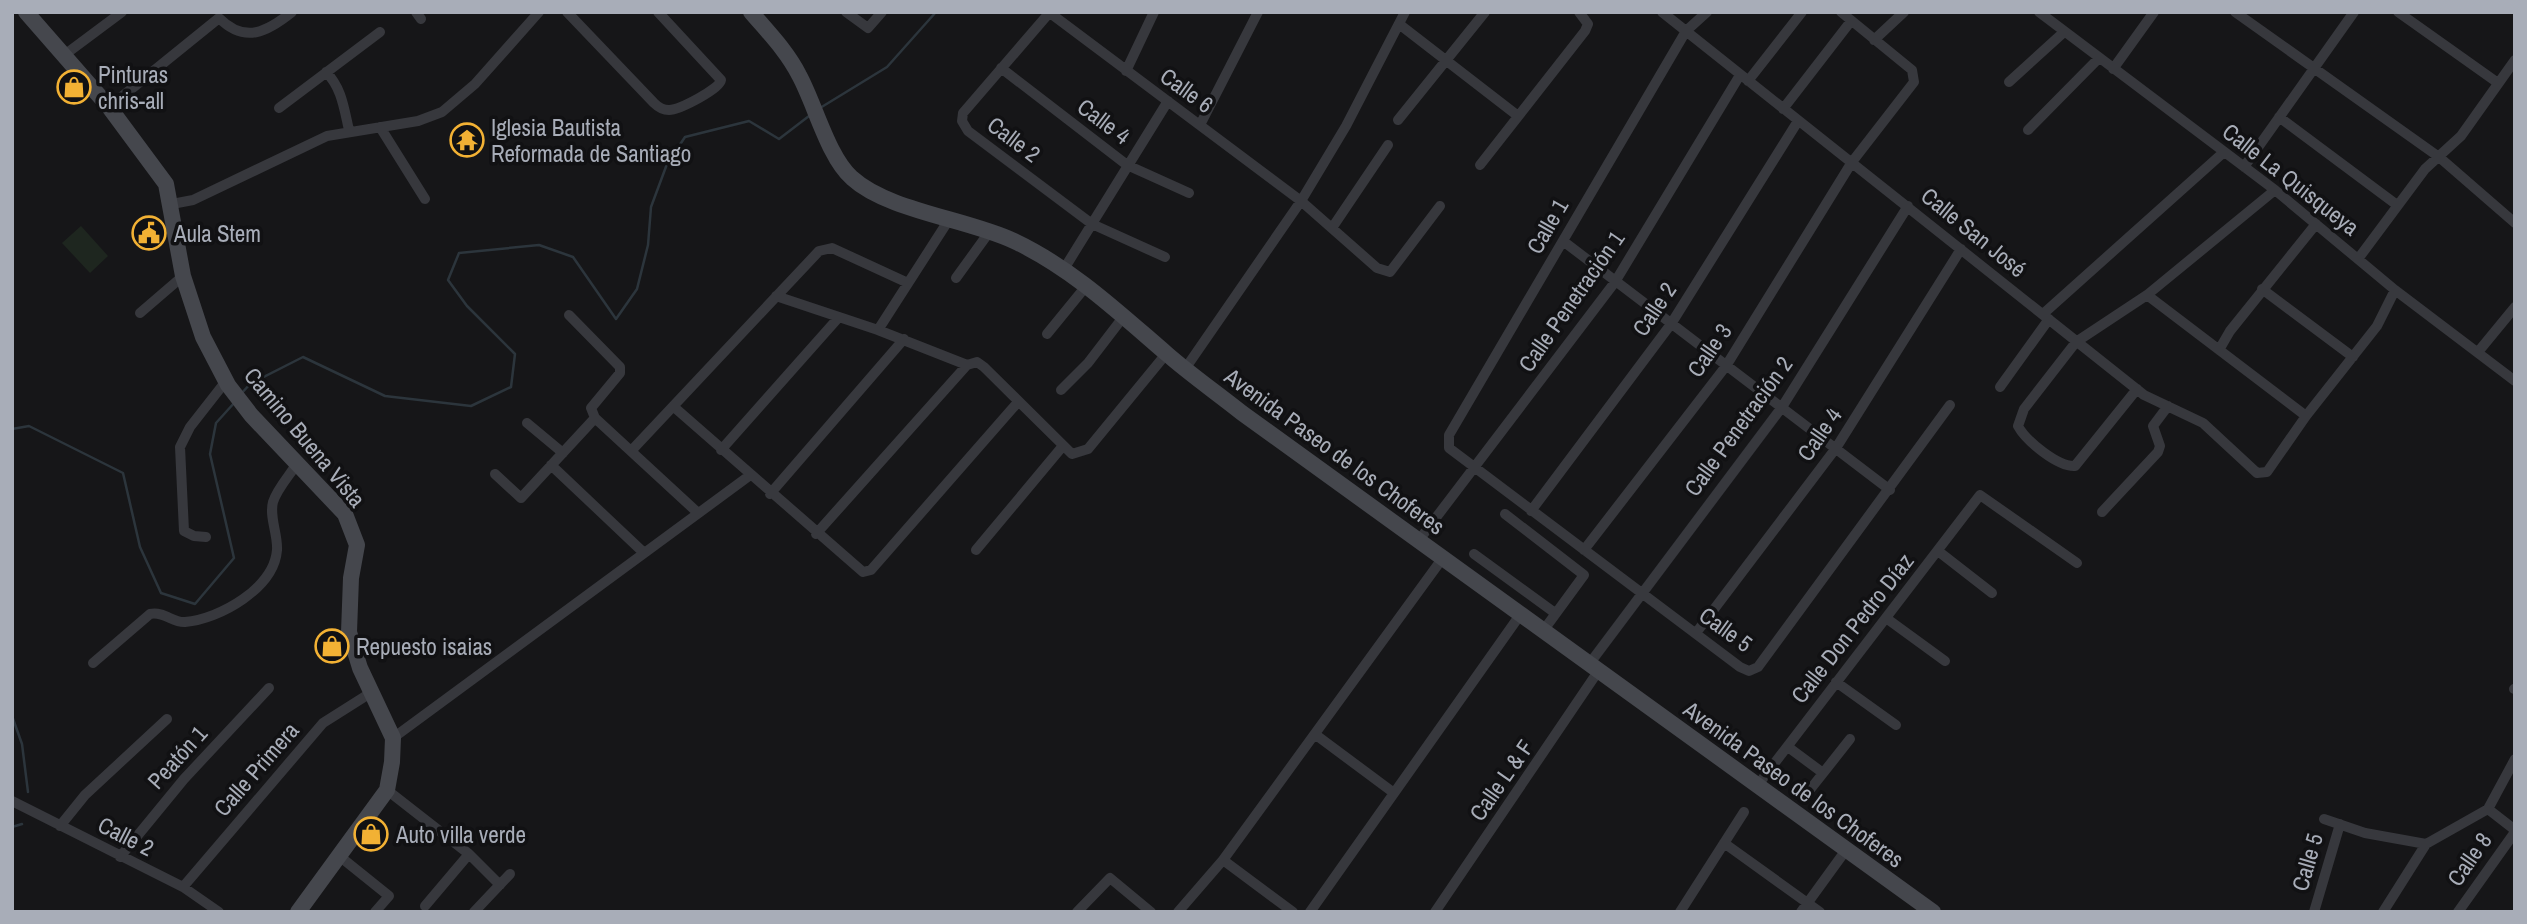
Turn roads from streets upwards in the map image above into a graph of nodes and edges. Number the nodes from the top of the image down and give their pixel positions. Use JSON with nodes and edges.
{"nodes":[{"id":1,"x":26,"y":12,"type":"edge"},
{"id":2,"x":122,"y":12,"type":"edge"},
{"id":3,"x":292,"y":12,"type":"edge"},
{"id":4,"x":539,"y":12,"type":"edge"},
{"id":5,"x":567,"y":12,"type":"edge"},
{"id":6,"x":658,"y":12,"type":"edge"},
{"id":7,"x":751,"y":12,"type":"edge"},
{"id":8,"x":846,"y":12,"type":"edge"},
{"id":9,"x":882,"y":12,"type":"edge"},
{"id":10,"x":1050,"y":12,"type":"edge"},
{"id":11,"x":1154,"y":12,"type":"edge"},
{"id":12,"x":1258,"y":12,"type":"edge"},
{"id":13,"x":1405,"y":12,"type":"edge"},
{"id":14,"x":1485,"y":12,"type":"edge"},
{"id":15,"x":1579,"y":12,"type":"edge"},
{"id":16,"x":1662,"y":12,"type":"edge"},
{"id":17,"x":1707,"y":12,"type":"edge"},
{"id":18,"x":1802,"y":12,"type":"edge"},
{"id":19,"x":1841,"y":12,"type":"edge"},
{"id":20,"x":1904,"y":12,"type":"edge"},
{"id":21,"x":2039,"y":12,"type":"edge"},
{"id":22,"x":2154,"y":12,"type":"edge"},
{"id":23,"x":2235,"y":12,"type":"edge"},
{"id":24,"x":2354,"y":12,"type":"edge"},
{"id":25,"x":2398,"y":12,"type":"edge"},
{"id":26,"x":218,"y":15,"type":"edge"},
{"id":27,"x":1851,"y":21,"type":"junction"},
{"id":28,"x":1399,"y":24,"type":"junction"},
{"id":29,"x":1686,"y":31,"type":"junction"},
{"id":30,"x":2064,"y":32,"type":"junction"},
{"id":31,"x":380,"y":33,"type":"dead end"},
{"id":32,"x":1874,"y":40,"type":"junction"},
{"id":33,"x":64,"y":56,"type":"junction"},
{"id":34,"x":2099,"y":58,"type":"junction"},
{"id":35,"x":1446,"y":60,"type":"junction"},
{"id":36,"x":2515,"y":60,"type":"edge"},
{"id":37,"x":2314,"y":67,"type":"junction"},
{"id":38,"x":1001,"y":68,"type":"junction"},
{"id":39,"x":2113,"y":69,"type":"junction"},
{"id":40,"x":1126,"y":71,"type":"junction"},
{"id":41,"x":326,"y":72,"type":"junction"},
{"id":42,"x":1744,"y":78,"type":"junction"},
{"id":43,"x":2009,"y":82,"type":"dead end"},
{"id":44,"x":2498,"y":83,"type":"junction"},
{"id":45,"x":1168,"y":101,"type":"junction"},
{"id":46,"x":108,"y":107,"type":"junction"},
{"id":47,"x":279,"y":108,"type":"dead end"},
{"id":48,"x":1783,"y":109,"type":"junction"},
{"id":49,"x":1518,"y":116,"type":"junction"},
{"id":50,"x":2279,"y":117,"type":"junction"},
{"id":51,"x":1398,"y":120,"type":"dead end"},
{"id":52,"x":1798,"y":121,"type":"junction"},
{"id":53,"x":1200,"y":125,"type":"junction"},
{"id":54,"x":380,"y":127,"type":"junction"},
{"id":55,"x":349,"y":130,"type":"junction"},
{"id":56,"x":2028,"y":130,"type":"dead end"},
{"id":57,"x":1388,"y":145,"type":"dead end"},
{"id":58,"x":2224,"y":152,"type":"junction"},
{"id":59,"x":2439,"y":157,"type":"junction"},
{"id":60,"x":1852,"y":162,"type":"junction"},
{"id":61,"x":1480,"y":164,"type":"dead end"},
{"id":62,"x":1128,"y":165,"type":"junction"},
{"id":63,"x":2244,"y":167,"type":"junction"},
{"id":64,"x":2275,"y":190,"type":"junction"},
{"id":65,"x":1189,"y":193,"type":"dead end"},
{"id":66,"x":425,"y":199,"type":"dead end"},
{"id":67,"x":1301,"y":201,"type":"junction"},
{"id":68,"x":172,"y":204,"type":"junction"},
{"id":69,"x":2398,"y":205,"type":"junction"},
{"id":70,"x":1440,"y":206,"type":"dead end"},
{"id":71,"x":1908,"y":206,"type":"junction"},
{"id":72,"x":950,"y":218,"type":"junction"},
{"id":73,"x":2515,"y":223,"type":"edge"},
{"id":74,"x":1093,"y":224,"type":"junction"},
{"id":75,"x":2316,"y":224,"type":"junction"},
{"id":76,"x":1332,"y":228,"type":"junction"},
{"id":77,"x":990,"y":232,"type":"junction"},
{"id":78,"x":1563,"y":241,"type":"junction"},
{"id":79,"x":1961,"y":249,"type":"junction"},
{"id":80,"x":1165,"y":257,"type":"dead end"},
{"id":81,"x":2358,"y":259,"type":"junction"},
{"id":82,"x":1064,"y":269,"type":"junction"},
{"id":83,"x":183,"y":276,"type":"junction"},
{"id":84,"x":956,"y":278,"type":"dead end"},
{"id":85,"x":1615,"y":282,"type":"junction"},
{"id":86,"x":908,"y":283,"type":"junction"},
{"id":87,"x":1087,"y":285,"type":"junction"},
{"id":88,"x":2262,"y":289,"type":"junction"},
{"id":89,"x":2395,"y":290,"type":"junction"},
{"id":90,"x":2147,"y":295,"type":"junction"},
{"id":91,"x":776,"y":296,"type":"junction"},
{"id":92,"x":2515,"y":307,"type":"edge"},
{"id":93,"x":140,"y":313,"type":"dead end"},
{"id":94,"x":569,"y":315,"type":"dead end"},
{"id":95,"x":1125,"y":316,"type":"junction"},
{"id":96,"x":839,"y":317,"type":"junction"},
{"id":97,"x":2046,"y":317,"type":"junction"},
{"id":98,"x":1671,"y":324,"type":"junction"},
{"id":99,"x":878,"y":330,"type":"junction"},
{"id":100,"x":1047,"y":334,"type":"dead end"},
{"id":101,"x":904,"y":340,"type":"junction"},
{"id":102,"x":2076,"y":342,"type":"junction"},
{"id":103,"x":2219,"y":351,"type":"junction"},
{"id":104,"x":2478,"y":352,"type":"junction"},
{"id":105,"x":1166,"y":354,"type":"junction"},
{"id":106,"x":2353,"y":357,"type":"junction"},
{"id":107,"x":967,"y":365,"type":"junction"},
{"id":108,"x":1726,"y":366,"type":"junction"},
{"id":109,"x":1185,"y":369,"type":"junction"},
{"id":110,"x":2515,"y":380,"type":"edge"},
{"id":111,"x":227,"y":383,"type":"junction"},
{"id":112,"x":2000,"y":387,"type":"dead end"},
{"id":113,"x":2137,"y":389,"type":"junction"},
{"id":114,"x":1061,"y":390,"type":"dead end"},
{"id":115,"x":1018,"y":402,"type":"junction"},
{"id":116,"x":1950,"y":405,"type":"dead end"},
{"id":117,"x":2168,"y":406,"type":"junction"},
{"id":118,"x":674,"y":407,"type":"junction"},
{"id":119,"x":1782,"y":407,"type":"junction"},
{"id":120,"x":2306,"y":416,"type":"junction"},
{"id":121,"x":595,"y":418,"type":"junction"},
{"id":122,"x":527,"y":422,"type":"dead end"},
{"id":123,"x":1447,"y":443,"type":"joint"},
{"id":124,"x":1062,"y":447,"type":"junction"},
{"id":125,"x":1836,"y":449,"type":"junction"},
{"id":126,"x":632,"y":450,"type":"junction"},
{"id":127,"x":721,"y":450,"type":"junction"},
{"id":128,"x":562,"y":453,"type":"junction"},
{"id":129,"x":296,"y":464,"type":"junction"},
{"id":130,"x":551,"y":466,"type":"junction"},
{"id":131,"x":1475,"y":467,"type":"junction"},
{"id":132,"x":495,"y":474,"type":"dead end"},
{"id":133,"x":749,"y":476,"type":"junction"},
{"id":134,"x":1890,"y":490,"type":"junction"},
{"id":135,"x":770,"y":494,"type":"junction"},
{"id":136,"x":1531,"y":511,"type":"junction"},
{"id":137,"x":2102,"y":512,"type":"dead end"},
{"id":138,"x":698,"y":513,"type":"junction"},
{"id":139,"x":1505,"y":514,"type":"dead end"},
{"id":140,"x":816,"y":534,"type":"junction"},
{"id":141,"x":206,"y":537,"type":"dead end"},
{"id":142,"x":1419,"y":540,"type":"junction"},
{"id":143,"x":976,"y":550,"type":"dead end"},
{"id":144,"x":1584,"y":550,"type":"junction"},
{"id":145,"x":1938,"y":551,"type":"junction"},
{"id":146,"x":643,"y":552,"type":"junction"},
{"id":147,"x":1474,"y":554,"type":"dead end"},
{"id":148,"x":1442,"y":559,"type":"junction"},
{"id":149,"x":2077,"y":563,"type":"dead end"},
{"id":150,"x":1641,"y":593,"type":"junction"},
{"id":151,"x":1992,"y":593,"type":"dead end"},
{"id":152,"x":1555,"y":613,"type":"junction"},
{"id":153,"x":1520,"y":615,"type":"junction"},
{"id":154,"x":1886,"y":618,"type":"junction"},
{"id":155,"x":1543,"y":631,"type":"junction"},
{"id":156,"x":1696,"y":633,"type":"junction"},
{"id":157,"x":1945,"y":661,"type":"dead end"},
{"id":158,"x":93,"y":663,"type":"dead end"},
{"id":159,"x":1595,"y":667,"type":"junction"},
{"id":160,"x":1836,"y":682,"type":"junction"},
{"id":161,"x":269,"y":688,"type":"dead end"},
{"id":162,"x":372,"y":692,"type":"junction"},
{"id":163,"x":167,"y":719,"type":"dead end"},
{"id":164,"x":1896,"y":724,"type":"dead end"},
{"id":165,"x":1316,"y":735,"type":"junction"},
{"id":166,"x":393,"y":738,"type":"junction"},
{"id":167,"x":1850,"y":739,"type":"dead end"},
{"id":168,"x":1787,"y":747,"type":"junction"},
{"id":169,"x":2515,"y":760,"type":"edge"},
{"id":170,"x":1823,"y":773,"type":"junction"},
{"id":171,"x":1757,"y":786,"type":"junction"},
{"id":172,"x":387,"y":790,"type":"junction"},
{"id":173,"x":1394,"y":793,"type":"junction"},
{"id":174,"x":1805,"y":796,"type":"dead end"},
{"id":175,"x":12,"y":801,"type":"edge"},
{"id":176,"x":2488,"y":809,"type":"junction"},
{"id":177,"x":1744,"y":812,"type":"dead end"},
{"id":178,"x":2324,"y":819,"type":"dead end"},
{"id":179,"x":2340,"y":824,"type":"junction"},
{"id":180,"x":60,"y":826,"type":"junction"},
{"id":181,"x":2515,"y":831,"type":"edge"},
{"id":182,"x":1724,"y":843,"type":"junction"},
{"id":183,"x":2426,"y":844,"type":"junction"},
{"id":184,"x":1846,"y":850,"type":"junction"},
{"id":185,"x":470,"y":854,"type":"junction"},
{"id":186,"x":338,"y":855,"type":"junction"},
{"id":187,"x":120,"y":857,"type":"junction"},
{"id":188,"x":1223,"y":859,"type":"junction"},
{"id":189,"x":510,"y":874,"type":"dead end"},
{"id":190,"x":500,"y":884,"type":"junction"},
{"id":191,"x":183,"y":887,"type":"junction"},
{"id":192,"x":425,"y":906,"type":"dead end"},
{"id":193,"x":1804,"y":907,"type":"edge"},
{"id":194,"x":219,"y":912,"type":"edge"},
{"id":195,"x":298,"y":912,"type":"edge"},
{"id":196,"x":375,"y":912,"type":"edge"},
{"id":197,"x":474,"y":912,"type":"edge"},
{"id":198,"x":1077,"y":912,"type":"edge"},
{"id":199,"x":1151,"y":912,"type":"edge"},
{"id":200,"x":1178,"y":912,"type":"edge"},
{"id":201,"x":1293,"y":912,"type":"edge"},
{"id":202,"x":1310,"y":912,"type":"edge"},
{"id":203,"x":1435,"y":912,"type":"edge"},
{"id":204,"x":1680,"y":912,"type":"edge"},
{"id":205,"x":1819,"y":912,"type":"edge"},
{"id":206,"x":1933,"y":912,"type":"edge"},
{"id":207,"x":2314,"y":912,"type":"edge"},
{"id":208,"x":2383,"y":912,"type":"edge"},
{"id":209,"x":2458,"y":912,"type":"edge"}],
"edges":[{"from":1,"to":33,"type":"street","name":"Camino Buena Vista"},
{"from":2,"to":33,"type":"street"},
{"from":3,"to":26,"type":"street"},
{"from":4,"to":54,"type":"street"},
{"from":5,"to":6,"type":"street"},
{"from":7,"to":72,"type":"street","name":"Avenida Paseo de los Choferes"},
{"from":8,"to":9,"type":"street"},
{"from":10,"to":38,"type":"street","name":"Calle 2"},
{"from":10,"to":40,"type":"street","name":"Calle 6"},
{"from":11,"to":40,"type":"street"},
{"from":12,"to":53,"type":"street"},
{"from":13,"to":28,"type":"street"},
{"from":14,"to":35,"type":"street"},
{"from":15,"to":49,"type":"street"},
{"from":16,"to":29,"type":"street","name":"Calle San José"},
{"from":17,"to":29,"type":"street","name":"Calle 1"},
{"from":18,"to":42,"type":"street","name":"Calle Penetración 1"},
{"from":19,"to":27,"type":"street","name":"Calle 3"},
{"from":20,"to":32,"type":"street"},
{"from":21,"to":30,"type":"street","name":"Calle La Quisqueya"},
{"from":22,"to":39,"type":"street"},
{"from":23,"to":37,"type":"street"},
{"from":24,"to":37,"type":"street"},
{"from":25,"to":44,"type":"street"},
{"from":26,"to":46,"type":"street"},
{"from":27,"to":32,"type":"street","name":"Calle 3"},
{"from":27,"to":48,"type":"street"},
{"from":28,"to":35,"type":"street"},
{"from":28,"to":67,"type":"street"},
{"from":29,"to":42,"type":"street","name":"Calle San José"},
{"from":29,"to":78,"type":"street","name":"Calle 1"},
{"from":30,"to":34,"type":"street","name":"Calle La Quisqueya"},
{"from":30,"to":43,"type":"street"},
{"from":31,"to":41,"type":"street"},
{"from":32,"to":60,"type":"street","name":"Calle 3"},
{"from":33,"to":46,"type":"street","name":"Camino Buena Vista"},
{"from":34,"to":39,"type":"street","name":"Calle La Quisqueya"},
{"from":34,"to":56,"type":"street"},
{"from":35,"to":49,"type":"street"},
{"from":35,"to":51,"type":"street"},
{"from":36,"to":44,"type":"street"},
{"from":37,"to":50,"type":"street"},
{"from":37,"to":59,"type":"street"},
{"from":38,"to":62,"type":"street","name":"Calle 4"},
{"from":38,"to":74,"type":"street","name":"Calle 2"},
{"from":39,"to":58,"type":"street","name":"Calle La Quisqueya"},
{"from":40,"to":45,"type":"street","name":"Calle 6"},
{"from":41,"to":47,"type":"street"},
{"from":41,"to":55,"type":"street"},
{"from":42,"to":48,"type":"street","name":"Calle San José"},
{"from":42,"to":85,"type":"street","name":"Calle Penetración 1"},
{"from":44,"to":59,"type":"street"},
{"from":45,"to":53,"type":"street","name":"Calle 6"},
{"from":45,"to":62,"type":"street"},
{"from":46,"to":68,"type":"street","name":"Camino Buena Vista"},
{"from":48,"to":52,"type":"street","name":"Calle San José"},
{"from":49,"to":61,"type":"street"},
{"from":50,"to":63,"type":"street"},
{"from":50,"to":69,"type":"street"},
{"from":52,"to":60,"type":"street","name":"Calle San José"},
{"from":52,"to":98,"type":"street","name":"Calle 2"},
{"from":53,"to":67,"type":"street","name":"Calle 6"},
{"from":54,"to":55,"type":"street"},
{"from":54,"to":66,"type":"street"},
{"from":55,"to":68,"type":"street"},
{"from":57,"to":76,"type":"street"},
{"from":58,"to":63,"type":"street","name":"Calle La Quisqueya"},
{"from":58,"to":97,"type":"street"},
{"from":59,"to":69,"type":"street"},
{"from":59,"to":73,"type":"street"},
{"from":60,"to":71,"type":"street","name":"Calle San José"},
{"from":60,"to":108,"type":"street","name":"Calle 3"},
{"from":62,"to":65,"type":"street","name":"Calle 4"},
{"from":62,"to":74,"type":"street"},
{"from":63,"to":64,"type":"street","name":"Calle La Quisqueya"},
{"from":64,"to":75,"type":"street","name":"Calle La Quisqueya"},
{"from":64,"to":90,"type":"street"},
{"from":67,"to":76,"type":"street","name":"Calle 6"},
{"from":67,"to":109,"type":"street"},
{"from":68,"to":83,"type":"street","name":"Camino Buena Vista"},
{"from":69,"to":81,"type":"street"},
{"from":70,"to":76,"type":"street","name":"Calle 6"},
{"from":71,"to":79,"type":"street","name":"Calle San José"},
{"from":71,"to":119,"type":"street","name":"Calle Penetración 2"},
{"from":72,"to":77,"type":"street","name":"Avenida Paseo de los Choferes"},
{"from":72,"to":86,"type":"street"},
{"from":74,"to":80,"type":"street","name":"Calle 2"},
{"from":74,"to":82,"type":"street"},
{"from":75,"to":81,"type":"street","name":"Calle La Quisqueya"},
{"from":75,"to":88,"type":"street"},
{"from":77,"to":82,"type":"street","name":"Avenida Paseo de los Choferes"},
{"from":77,"to":84,"type":"street"},
{"from":78,"to":85,"type":"street"},
{"from":78,"to":123,"type":"street","name":"Calle 1"},
{"from":79,"to":97,"type":"street","name":"Calle San José"},
{"from":79,"to":125,"type":"street","name":"Calle 4"},
{"from":81,"to":89,"type":"street","name":"Calle La Quisqueya"},
{"from":82,"to":87,"type":"street","name":"Avenida Paseo de los Choferes"},
{"from":83,"to":93,"type":"street"},
{"from":83,"to":111,"type":"street","name":"Camino Buena Vista"},
{"from":85,"to":98,"type":"street"},
{"from":85,"to":131,"type":"street","name":"Calle Penetración 1"},
{"from":86,"to":91,"type":"street"},
{"from":86,"to":99,"type":"street"},
{"from":87,"to":95,"type":"street","name":"Avenida Paseo de los Choferes"},
{"from":87,"to":100,"type":"street"},
{"from":88,"to":103,"type":"street"},
{"from":88,"to":106,"type":"street"},
{"from":89,"to":104,"type":"street","name":"Calle La Quisqueya"},
{"from":89,"to":106,"type":"street"},
{"from":90,"to":102,"type":"street"},
{"from":90,"to":103,"type":"street"},
{"from":91,"to":96,"type":"street"},
{"from":91,"to":118,"type":"street"},
{"from":92,"to":104,"type":"street"},
{"from":94,"to":121,"type":"street"},
{"from":95,"to":105,"type":"street","name":"Avenida Paseo de los Choferes"},
{"from":95,"to":114,"type":"street"},
{"from":96,"to":99,"type":"street"},
{"from":96,"to":127,"type":"street"},
{"from":97,"to":102,"type":"street","name":"Calle San José"},
{"from":97,"to":112,"type":"street"},
{"from":98,"to":108,"type":"street"},
{"from":98,"to":136,"type":"street","name":"Calle 2"},
{"from":99,"to":101,"type":"street"},
{"from":101,"to":107,"type":"street"},
{"from":101,"to":135,"type":"street"},
{"from":102,"to":113,"type":"street","name":"Calle San José"},
{"from":102,"to":113,"type":"street"},
{"from":103,"to":120,"type":"street"},
{"from":104,"to":110,"type":"street","name":"Calle La Quisqueya"},
{"from":105,"to":109,"type":"street","name":"Avenida Paseo de los Choferes"},
{"from":105,"to":124,"type":"street"},
{"from":106,"to":120,"type":"street"},
{"from":107,"to":115,"type":"street"},
{"from":107,"to":140,"type":"street"},
{"from":108,"to":119,"type":"street"},
{"from":108,"to":144,"type":"street","name":"Calle 3"},
{"from":109,"to":142,"type":"street","name":"Avenida Paseo de los Choferes"},
{"from":111,"to":129,"type":"street","name":"Camino Buena Vista"},
{"from":111,"to":141,"type":"street"},
{"from":113,"to":117,"type":"street","name":"Calle San José"},
{"from":115,"to":124,"type":"street"},
{"from":115,"to":140,"type":"street"},
{"from":116,"to":134,"type":"street","name":"Calle 5"},
{"from":117,"to":120,"type":"street","name":"Calle San José"},
{"from":117,"to":137,"type":"street"},
{"from":118,"to":126,"type":"street"},
{"from":118,"to":127,"type":"street"},
{"from":119,"to":125,"type":"street"},
{"from":119,"to":150,"type":"street","name":"Calle Penetración 2"},
{"from":121,"to":126,"type":"street"},
{"from":121,"to":128,"type":"street"},
{"from":122,"to":128,"type":"street"},
{"from":123,"to":131,"type":"street","name":"Calle 5"},
{"from":124,"to":143,"type":"street"},
{"from":125,"to":134,"type":"street"},
{"from":125,"to":156,"type":"street","name":"Calle 4"},
{"from":126,"to":138,"type":"street"},
{"from":127,"to":133,"type":"street"},
{"from":128,"to":130,"type":"street"},
{"from":129,"to":158,"type":"street"},
{"from":129,"to":162,"type":"street","name":"Camino Buena Vista"},
{"from":130,"to":132,"type":"street"},
{"from":130,"to":146,"type":"street"},
{"from":131,"to":136,"type":"street","name":"Calle 5"},
{"from":131,"to":142,"type":"street","name":"Calle Penetración 1"},
{"from":133,"to":135,"type":"street"},
{"from":133,"to":138,"type":"street"},
{"from":134,"to":156,"type":"street","name":"Calle 5"},
{"from":135,"to":140,"type":"street"},
{"from":136,"to":144,"type":"street","name":"Calle 5"},
{"from":138,"to":146,"type":"street"},
{"from":139,"to":152,"type":"street"},
{"from":142,"to":148,"type":"street","name":"Avenida Paseo de los Choferes"},
{"from":144,"to":150,"type":"street","name":"Calle 5"},
{"from":145,"to":149,"type":"street","name":"Calle Don Pedro Díaz"},
{"from":145,"to":151,"type":"street"},
{"from":145,"to":154,"type":"street","name":"Calle Don Pedro Díaz"},
{"from":146,"to":166,"type":"street"},
{"from":147,"to":152,"type":"street"},
{"from":148,"to":153,"type":"street","name":"Avenida Paseo de los Choferes"},
{"from":148,"to":165,"type":"street"},
{"from":150,"to":156,"type":"street","name":"Calle 5"},
{"from":150,"to":159,"type":"street","name":"Calle Penetración 2"},
{"from":152,"to":155,"type":"street"},
{"from":153,"to":155,"type":"street","name":"Avenida Paseo de los Choferes"},
{"from":153,"to":173,"type":"street"},
{"from":154,"to":157,"type":"street"},
{"from":154,"to":160,"type":"street","name":"Calle Don Pedro Díaz"},
{"from":155,"to":159,"type":"street","name":"Avenida Paseo de los Choferes"},
{"from":159,"to":171,"type":"street","name":"Avenida Paseo de los Choferes"},
{"from":159,"to":203,"type":"street","name":"Calle L & F"},
{"from":160,"to":164,"type":"street"},
{"from":160,"to":168,"type":"street","name":"Calle Don Pedro Díaz"},
{"from":161,"to":187,"type":"street","name":"Peatón 1"},
{"from":162,"to":166,"type":"street","name":"Camino Buena Vista"},
{"from":162,"to":191,"type":"street","name":"Calle Primera"},
{"from":163,"to":180,"type":"street"},
{"from":165,"to":173,"type":"street"},
{"from":165,"to":188,"type":"street"},
{"from":166,"to":172,"type":"street"},
{"from":167,"to":170,"type":"street"},
{"from":168,"to":170,"type":"street"},
{"from":168,"to":171,"type":"street","name":"Calle Don Pedro Díaz"},
{"from":169,"to":176,"type":"street"},
{"from":170,"to":174,"type":"street"},
{"from":171,"to":184,"type":"street","name":"Avenida Paseo de los Choferes"},
{"from":172,"to":185,"type":"street"},
{"from":172,"to":186,"type":"street"},
{"from":173,"to":202,"type":"street"},
{"from":175,"to":180,"type":"street","name":"Calle 2"},
{"from":176,"to":181,"type":"street"},
{"from":176,"to":183,"type":"street"},
{"from":177,"to":182,"type":"street"},
{"from":178,"to":179,"type":"street"},
{"from":179,"to":183,"type":"street"},
{"from":179,"to":207,"type":"street","name":"Calle 5"},
{"from":180,"to":187,"type":"street","name":"Calle 2"},
{"from":181,"to":209,"type":"street","name":"Calle 8"},
{"from":182,"to":193,"type":"street"},
{"from":182,"to":204,"type":"street"},
{"from":183,"to":208,"type":"street"},
{"from":184,"to":193,"type":"street"},
{"from":184,"to":206,"type":"street","name":"Avenida Paseo de los Choferes"},
{"from":185,"to":190,"type":"street"},
{"from":185,"to":192,"type":"street"},
{"from":186,"to":195,"type":"street"},
{"from":186,"to":196,"type":"street"},
{"from":187,"to":191,"type":"street","name":"Calle 2"},
{"from":188,"to":200,"type":"street"},
{"from":188,"to":201,"type":"street"},
{"from":189,"to":190,"type":"street"},
{"from":190,"to":197,"type":"street"},
{"from":191,"to":194,"type":"street","name":"Calle 2"},
{"from":193,"to":205,"type":"street"},
{"from":198,"to":199,"type":"street"}]}
